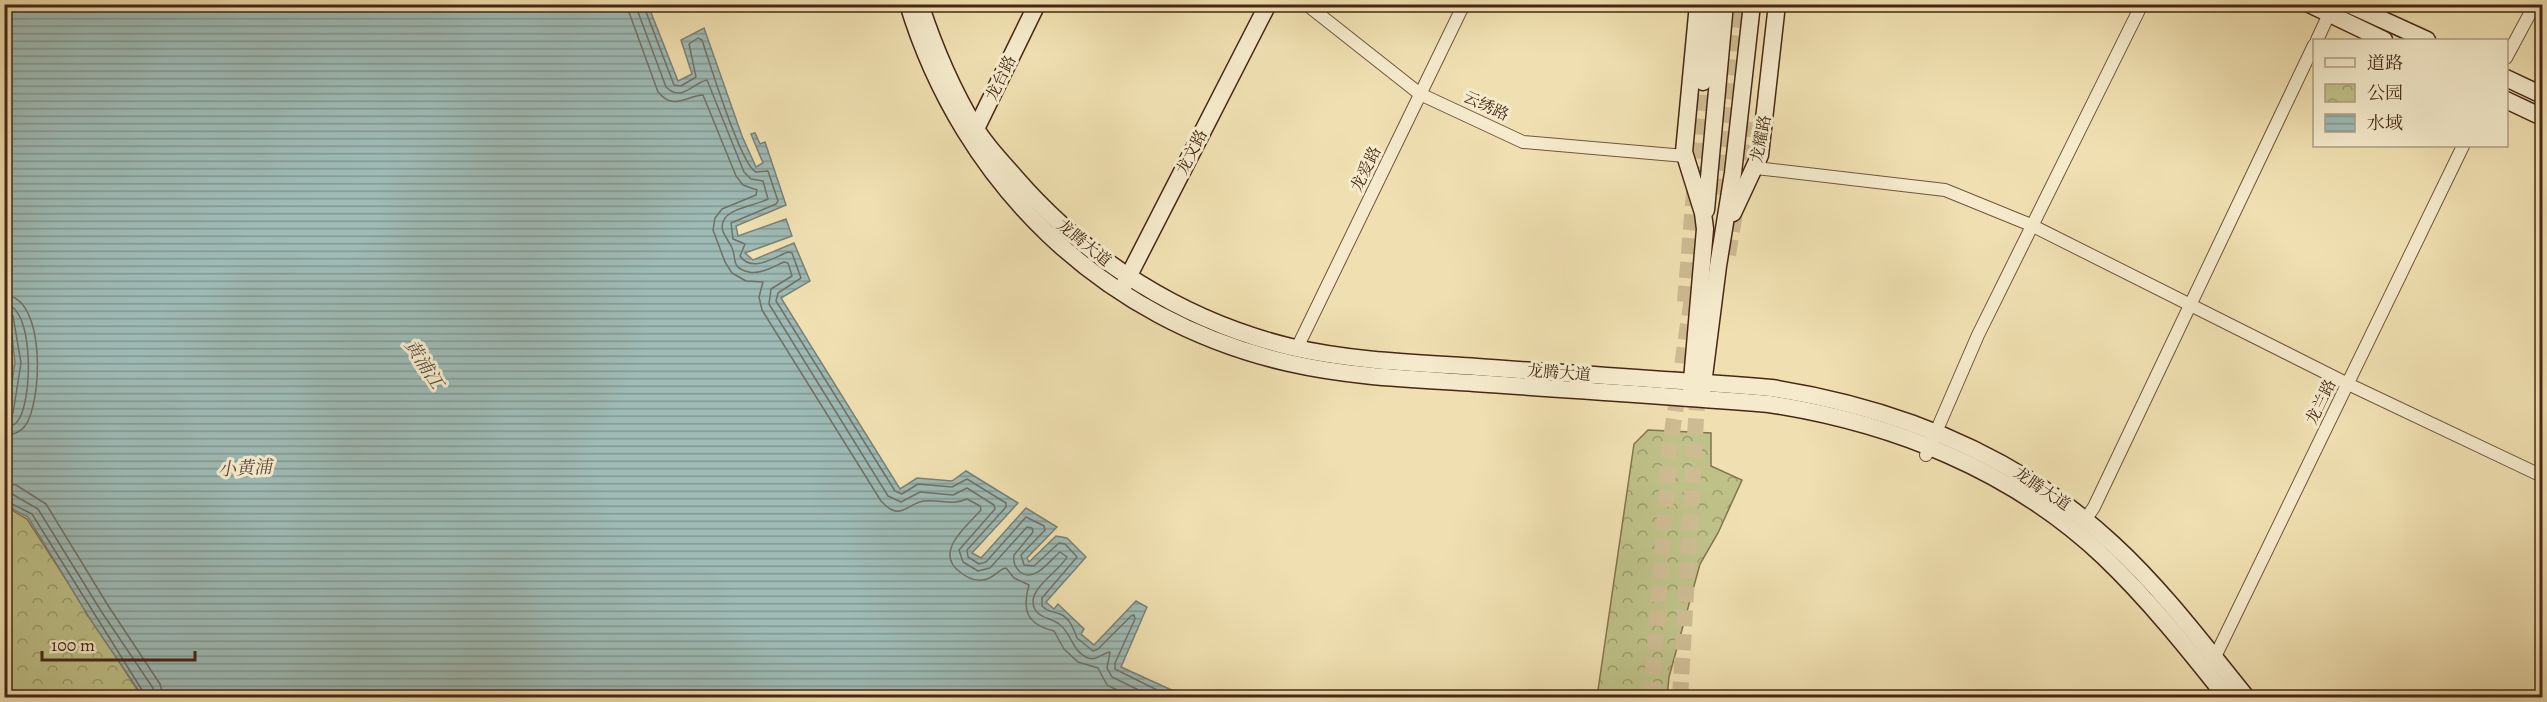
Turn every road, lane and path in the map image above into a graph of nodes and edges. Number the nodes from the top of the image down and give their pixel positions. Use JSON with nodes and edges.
{"nodes":[{"id":1,"x":908,"y":4,"type":"edge"},
{"id":2,"x":920,"y":4,"type":"edge"},
{"id":3,"x":1037,"y":4,"type":"edge"},
{"id":4,"x":1268,"y":4,"type":"edge"},
{"id":5,"x":1306,"y":4,"type":"edge"},
{"id":6,"x":1464,"y":4,"type":"edge"},
{"id":7,"x":1698,"y":4,"type":"edge"},
{"id":8,"x":1711,"y":4,"type":"edge"},
{"id":9,"x":1725,"y":4,"type":"edge"},
{"id":10,"x":1752,"y":4,"type":"edge"},
{"id":11,"x":1762,"y":4,"type":"edge"},
{"id":12,"x":1777,"y":4,"type":"edge"},
{"id":13,"x":2142,"y":4,"type":"edge"},
{"id":14,"x":2309,"y":4,"type":"edge"},
{"id":15,"x":2348,"y":4,"type":"edge"},
{"id":16,"x":2535,"y":4,"type":"edge"},
{"id":17,"x":2329,"y":14,"type":"junction"},
{"id":18,"x":2317,"y":39,"type":"edge"},
{"id":19,"x":2382,"y":39,"type":"edge"},
{"id":20,"x":2425,"y":39,"type":"edge"},
{"id":21,"x":2313,"y":47,"type":"edge"},
{"id":22,"x":2508,"y":54,"type":"edge"},
{"id":23,"x":2508,"y":79,"type":"edge"},
{"id":24,"x":1703,"y":82,"type":"tunnel mouth"},
{"id":25,"x":1420,"y":94,"type":"junction"},
{"id":26,"x":2542,"y":95,"type":"edge"},
{"id":27,"x":2508,"y":101,"type":"edge"},
{"id":28,"x":2542,"y":117,"type":"edge"},
{"id":29,"x":1750,"y":122,"type":"tunnel mouth"},
{"id":30,"x":970,"y":140,"type":"junction"},
{"id":31,"x":2463,"y":147,"type":"edge"},
{"id":32,"x":1684,"y":156,"type":"junction"},
{"id":33,"x":1756,"y":168,"type":"junction"},
{"id":34,"x":2031,"y":225,"type":"junction"},
{"id":35,"x":1705,"y":229,"type":"junction"},
{"id":36,"x":1718,"y":266,"type":"junction"},
{"id":37,"x":1121,"y":289,"type":"junction"},
{"id":38,"x":2190,"y":305,"type":"junction"},
{"id":39,"x":1297,"y":348,"type":"junction"},
{"id":40,"x":2348,"y":384,"type":"junction"},
{"id":41,"x":1695,"y":394,"type":"junction"},
{"id":42,"x":1930,"y":445,"type":"junction"},
{"id":43,"x":2542,"y":477,"type":"edge"},
{"id":44,"x":2085,"y":520,"type":"junction"},
{"id":45,"x":2210,"y":665,"type":"junction"},
{"id":46,"x":2227,"y":698,"type":"edge"},
{"id":47,"x":2247,"y":698,"type":"edge"}],
"edges":[{"from":1,"to":30,"type":"main road","name":"龙腾大道"},
{"from":2,"to":30,"type":"main road","name":"龙腾大道"},
{"from":3,"to":30,"type":"main road","name":"龙台路"},
{"from":4,"to":37,"type":"main road","name":"龙文路"},
{"from":5,"to":25,"type":"street","name":"云绣路"},
{"from":6,"to":25,"type":"street","name":"龙爱路"},
{"from":7,"to":32,"type":"main road"},
{"from":8,"to":24,"type":"main road"},
{"from":9,"to":35,"type":"main road"},
{"from":10,"to":36,"type":"main road","name":"龙耀路"},
{"from":11,"to":29,"type":"main road"},
{"from":12,"to":33,"type":"main road","name":"龙耀路"},
{"from":13,"to":34,"type":"street"},
{"from":14,"to":17,"type":"main road"},
{"from":15,"to":20,"type":"main road"},
{"from":16,"to":22,"type":"street"},
{"from":17,"to":18,"type":"street"},
{"from":17,"to":19,"type":"main road"},
{"from":21,"to":38,"type":"street"},
{"from":23,"to":26,"type":"main road"},
{"from":25,"to":32,"type":"street","name":"云绣路"},
{"from":25,"to":39,"type":"street","name":"龙爱路"},
{"from":27,"to":28,"type":"main road"},
{"from":30,"to":37,"type":"main road","name":"龙腾大道"},
{"from":31,"to":40,"type":"street","name":"龙兰路"},
{"from":32,"to":35,"type":"main road"},
{"from":33,"to":34,"type":"street"},
{"from":33,"to":36,"type":"main road","name":"龙耀路"},
{"from":34,"to":38,"type":"street"},
{"from":34,"to":42,"type":"street"},
{"from":35,"to":41,"type":"main road"},
{"from":36,"to":41,"type":"main road","name":"龙耀路"},
{"from":37,"to":39,"type":"main road","name":"龙腾大道"},
{"from":37,"to":41,"type":"main road","name":"龙腾大道"},
{"from":38,"to":40,"type":"street"},
{"from":38,"to":44,"type":"street"},
{"from":39,"to":41,"type":"main road","name":"龙腾大道"},
{"from":40,"to":43,"type":"street"},
{"from":40,"to":45,"type":"street","name":"龙兰路"},
{"from":41,"to":42,"type":"main road","name":"龙腾大道"},
{"from":42,"to":44,"type":"main road","name":"龙腾大道"},
{"from":42,"to":45,"type":"main road","name":"龙腾大道"},
{"from":44,"to":45,"type":"main road","name":"龙腾大道"},
{"from":45,"to":46,"type":"main road","name":"龙腾大道"},
{"from":45,"to":47,"type":"main road","name":"龙腾大道"}]}
